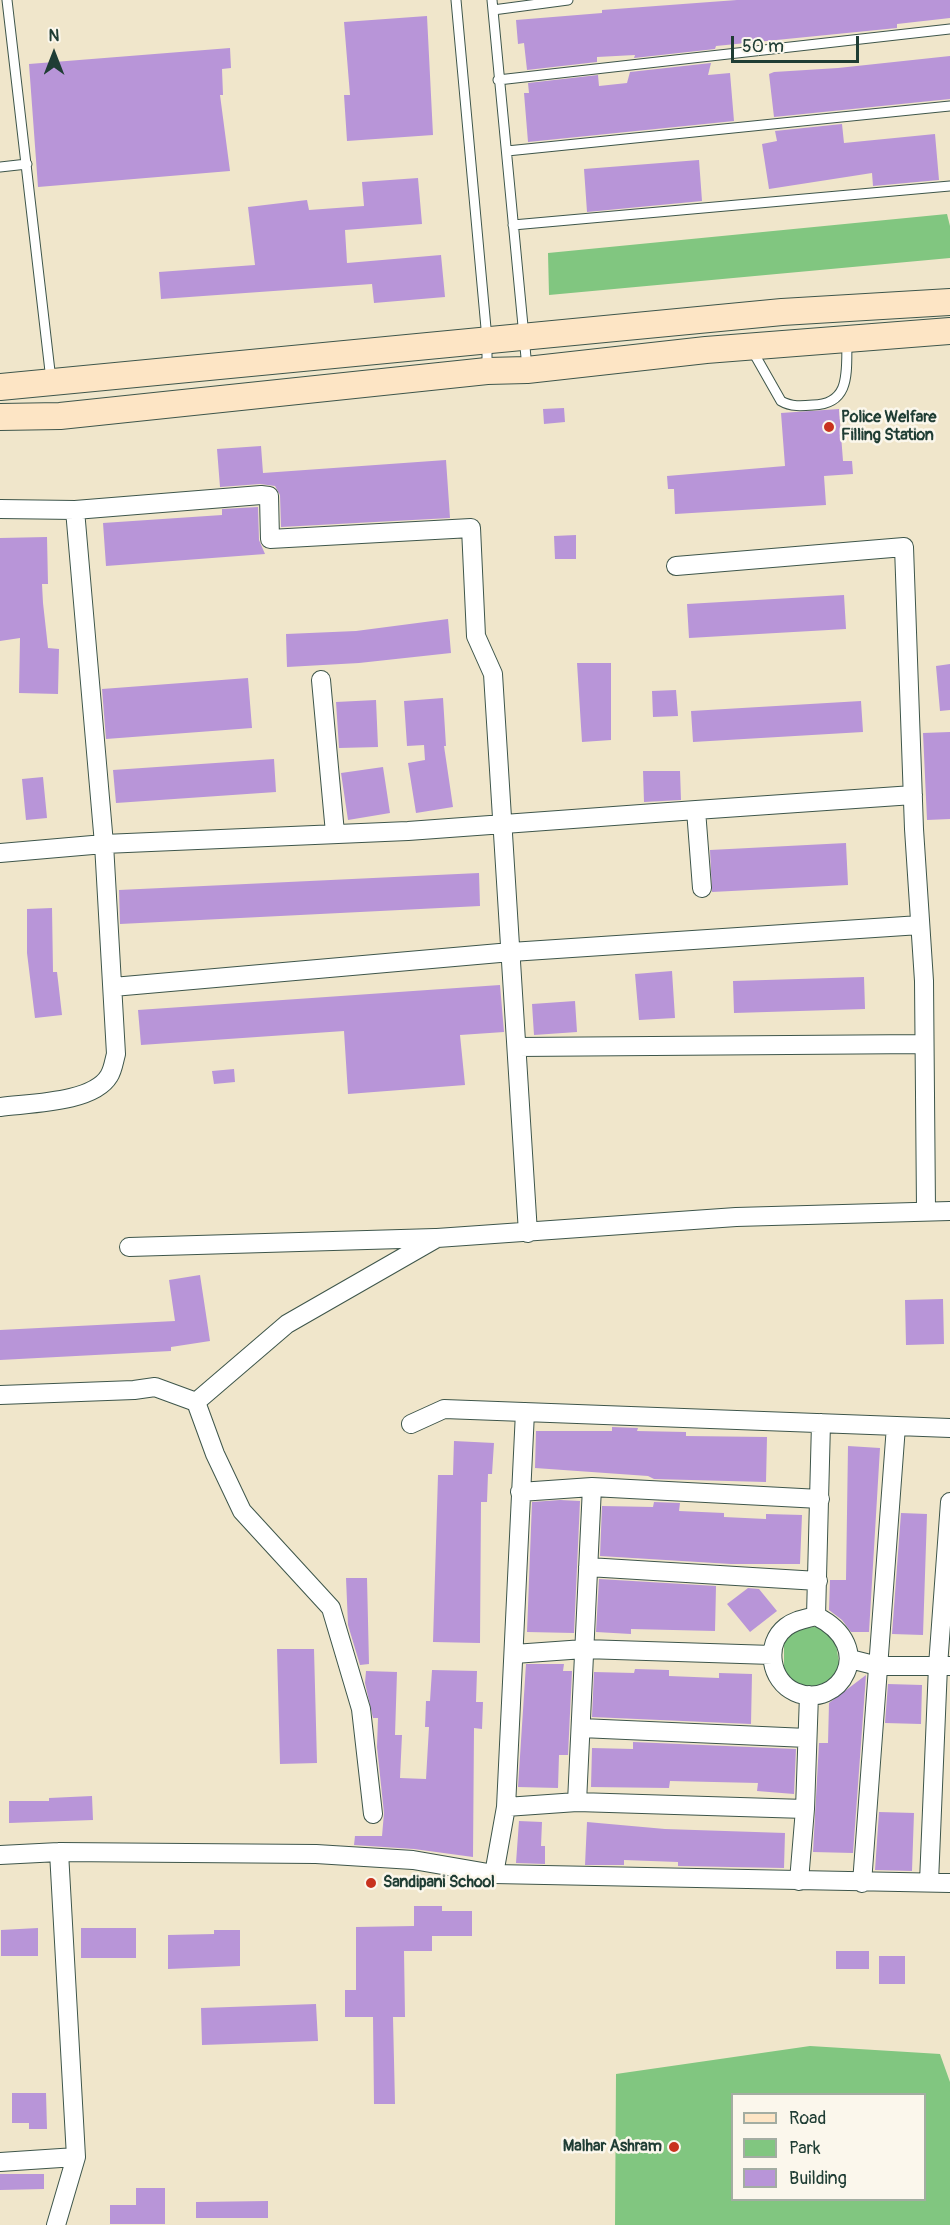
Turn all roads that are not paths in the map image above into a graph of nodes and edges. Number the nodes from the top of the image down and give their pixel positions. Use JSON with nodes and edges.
{"nodes":[{"id":1,"x":7,"y":0,"type":"edge"},
{"id":2,"x":456,"y":0,"type":"edge"},
{"id":3,"x":568,"y":0,"type":"edge"},
{"id":4,"x":492,"y":5,"type":"edge"},
{"id":5,"x":950,"y":29,"type":"edge"},
{"id":6,"x":498,"y":80,"type":"junction"},
{"id":7,"x":950,"y":106,"type":"edge"},
{"id":8,"x":507,"y":151,"type":"junction"},
{"id":9,"x":27,"y":164,"type":"junction"},
{"id":10,"x":0,"y":167,"type":"edge"},
{"id":11,"x":950,"y":186,"type":"edge"},
{"id":12,"x":513,"y":225,"type":"junction"},
{"id":13,"x":950,"y":302,"type":"edge"},
{"id":14,"x":950,"y":331,"type":"edge"},
{"id":15,"x":525,"y":337,"type":"junction"},
{"id":16,"x":848,"y":338,"type":"junction"},
{"id":17,"x":488,"y":339,"type":"junction"},
{"id":18,"x":750,"y":346,"type":"junction"},
{"id":19,"x":527,"y":370,"type":"junction"},
{"id":20,"x":487,"y":371,"type":"junction"},
{"id":21,"x":51,"y":382,"type":"junction"},
{"id":22,"x":0,"y":387,"type":"edge"},
{"id":23,"x":0,"y":417,"type":"edge"},
{"id":24,"x":0,"y":509,"type":"edge"},
{"id":25,"x":75,"y":510,"type":"junction"},
{"id":26,"x":676,"y":566,"type":"dead end"},
{"id":27,"x":321,"y":680,"type":"dead end"},
{"id":28,"x":913,"y":795,"type":"junction"},
{"id":29,"x":696,"y":810,"type":"junction"},
{"id":30,"x":504,"y":822,"type":"junction"},
{"id":31,"x":335,"y":832,"type":"junction"},
{"id":32,"x":104,"y":844,"type":"junction"},
{"id":33,"x":0,"y":853,"type":"edge"},
{"id":34,"x":702,"y":888,"type":"dead end"},
{"id":35,"x":920,"y":925,"type":"junction"},
{"id":36,"x":511,"y":952,"type":"junction"},
{"id":37,"x":113,"y":987,"type":"junction"},
{"id":38,"x":924,"y":1044,"type":"junction"},
{"id":39,"x":517,"y":1047,"type":"junction"},
{"id":40,"x":0,"y":1107,"type":"edge"},
{"id":41,"x":926,"y":1209,"type":"junction"},
{"id":42,"x":950,"y":1211,"type":"edge"},
{"id":43,"x":528,"y":1233,"type":"junction"},
{"id":44,"x":437,"y":1238,"type":"junction"},
{"id":45,"x":129,"y":1248,"type":"dead end"},
{"id":46,"x":0,"y":1395,"type":"edge"},
{"id":47,"x":196,"y":1402,"type":"junction"},
{"id":48,"x":525,"y":1412,"type":"junction"},
{"id":49,"x":821,"y":1423,"type":"junction"},
{"id":50,"x":411,"y":1424,"type":"dead end"},
{"id":51,"x":896,"y":1426,"type":"junction"},
{"id":52,"x":950,"y":1428,"type":"edge"},
{"id":53,"x":592,"y":1487,"type":"junction"},
{"id":54,"x":520,"y":1492,"type":"junction"},
{"id":55,"x":820,"y":1499,"type":"junction"},
{"id":56,"x":950,"y":1502,"type":"edge"},
{"id":57,"x":588,"y":1568,"type":"junction"},
{"id":58,"x":818,"y":1581,"type":"junction"},
{"id":59,"x":816,"y":1616,"type":"junction"},
{"id":60,"x":585,"y":1649,"type":"junction"},
{"id":61,"x":514,"y":1654,"type":"junction"},
{"id":62,"x":772,"y":1655,"type":"junction"},
{"id":63,"x":850,"y":1659,"type":"junction"},
{"id":64,"x":878,"y":1666,"type":"junction"},
{"id":65,"x":944,"y":1666,"type":"edge"},
{"id":66,"x":809,"y":1695,"type":"junction"},
{"id":67,"x":581,"y":1728,"type":"junction"},
{"id":68,"x":807,"y":1738,"type":"junction"},
{"id":69,"x":577,"y":1802,"type":"junction"},
{"id":70,"x":506,"y":1807,"type":"junction"},
{"id":71,"x":805,"y":1809,"type":"junction"},
{"id":72,"x":373,"y":1814,"type":"dead end"},
{"id":73,"x":59,"y":1852,"type":"junction"},
{"id":74,"x":0,"y":1855,"type":"edge"},
{"id":75,"x":494,"y":1874,"type":"junction"},
{"id":76,"x":799,"y":1881,"type":"junction"},
{"id":77,"x":929,"y":1882,"type":"junction"},
{"id":78,"x":862,"y":1883,"type":"junction"},
{"id":79,"x":950,"y":1883,"type":"edge"},
{"id":80,"x":76,"y":2157,"type":"junction"},
{"id":81,"x":0,"y":2162,"type":"edge"},
{"id":82,"x":56,"y":2225,"type":"edge"}],
"edges":[{"from":1,"to":9,"type":"lane"},
{"from":2,"to":17,"type":"lane"},
{"from":3,"to":4,"type":"lane"},
{"from":4,"to":6,"type":"lane"},
{"from":5,"to":6,"type":"lane"},
{"from":6,"to":8,"type":"lane"},
{"from":7,"to":8,"type":"lane"},
{"from":8,"to":12,"type":"lane"},
{"from":9,"to":10,"type":"lane"},
{"from":9,"to":21,"type":"lane"},
{"from":11,"to":12,"type":"lane"},
{"from":12,"to":15,"type":"lane"},
{"from":13,"to":15,"type":"main road"},
{"from":14,"to":16,"type":"main road"},
{"from":15,"to":17,"type":"main road"},
{"from":15,"to":19,"type":"lane"},
{"from":16,"to":18,"type":"main road"},
{"from":16,"to":18,"type":"lane"},
{"from":17,"to":20,"type":"lane"},
{"from":17,"to":21,"type":"main road"},
{"from":18,"to":19,"type":"main road"},
{"from":19,"to":20,"type":"main road"},
{"from":20,"to":23,"type":"main road"},
{"from":21,"to":22,"type":"main road"},
{"from":24,"to":25,"type":"street"},
{"from":25,"to":30,"type":"street"},
{"from":25,"to":32,"type":"street"},
{"from":26,"to":28,"type":"street"},
{"from":27,"to":31,"type":"street"},
{"from":28,"to":29,"type":"street"},
{"from":28,"to":35,"type":"street"},
{"from":29,"to":30,"type":"street"},
{"from":29,"to":34,"type":"street"},
{"from":30,"to":31,"type":"street"},
{"from":30,"to":36,"type":"street"},
{"from":31,"to":32,"type":"street"},
{"from":32,"to":33,"type":"street"},
{"from":32,"to":37,"type":"street"},
{"from":35,"to":36,"type":"street"},
{"from":35,"to":38,"type":"street"},
{"from":36,"to":37,"type":"street"},
{"from":36,"to":39,"type":"street"},
{"from":37,"to":40,"type":"street"},
{"from":38,"to":39,"type":"street"},
{"from":38,"to":41,"type":"street"},
{"from":39,"to":43,"type":"street"},
{"from":41,"to":42,"type":"street"},
{"from":41,"to":43,"type":"street"},
{"from":43,"to":44,"type":"street"},
{"from":44,"to":45,"type":"street"},
{"from":44,"to":47,"type":"street"},
{"from":46,"to":47,"type":"street"},
{"from":47,"to":72,"type":"street"},
{"from":48,"to":49,"type":"street"},
{"from":48,"to":50,"type":"street"},
{"from":48,"to":54,"type":"street"},
{"from":49,"to":51,"type":"street"},
{"from":49,"to":55,"type":"street"},
{"from":51,"to":52,"type":"street"},
{"from":51,"to":64,"type":"street"},
{"from":53,"to":54,"type":"street"},
{"from":53,"to":55,"type":"street"},
{"from":53,"to":57,"type":"street"},
{"from":54,"to":61,"type":"street"},
{"from":55,"to":58,"type":"street"},
{"from":56,"to":65,"type":"street"},
{"from":57,"to":58,"type":"street"},
{"from":57,"to":60,"type":"street"},
{"from":58,"to":59,"type":"street"},
{"from":59,"to":62,"type":"street"},
{"from":59,"to":63,"type":"street"},
{"from":60,"to":61,"type":"street"},
{"from":60,"to":62,"type":"street"},
{"from":60,"to":67,"type":"street"},
{"from":61,"to":70,"type":"street"},
{"from":62,"to":66,"type":"street"},
{"from":63,"to":64,"type":"street"},
{"from":63,"to":66,"type":"street"},
{"from":64,"to":65,"type":"street"},
{"from":64,"to":78,"type":"street"},
{"from":65,"to":77,"type":"street"},
{"from":66,"to":68,"type":"street"},
{"from":67,"to":68,"type":"street"},
{"from":67,"to":69,"type":"street"},
{"from":68,"to":71,"type":"street"},
{"from":69,"to":70,"type":"street"},
{"from":69,"to":71,"type":"street"},
{"from":70,"to":75,"type":"street"},
{"from":71,"to":76,"type":"street"},
{"from":73,"to":74,"type":"street"},
{"from":73,"to":75,"type":"street"},
{"from":73,"to":80,"type":"street"},
{"from":75,"to":76,"type":"street"},
{"from":76,"to":78,"type":"street"},
{"from":77,"to":78,"type":"street"},
{"from":77,"to":79,"type":"street"},
{"from":80,"to":81,"type":"street"},
{"from":80,"to":82,"type":"street"}]}
